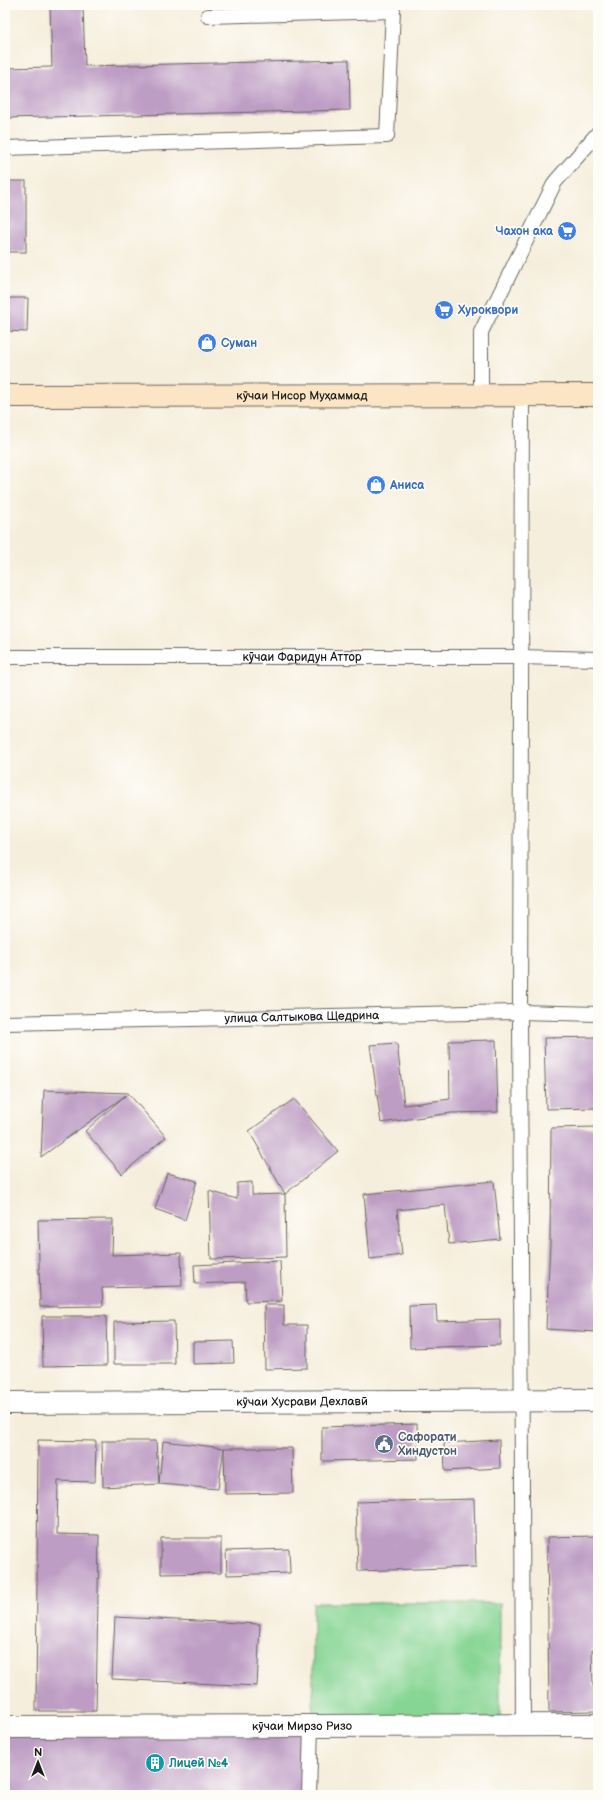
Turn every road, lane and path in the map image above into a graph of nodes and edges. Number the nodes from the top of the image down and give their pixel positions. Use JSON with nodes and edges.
{"nodes":[{"id":1,"x":208,"y":16,"type":"dead end"},
{"id":2,"x":598,"y":133,"type":"edge"},
{"id":3,"x":5,"y":148,"type":"edge"},
{"id":4,"x":482,"y":395,"type":"junction"},
{"id":5,"x":522,"y":395,"type":"junction"},
{"id":6,"x":598,"y":395,"type":"edge"},
{"id":7,"x":5,"y":396,"type":"edge"},
{"id":8,"x":5,"y":657,"type":"edge"},
{"id":9,"x":520,"y":657,"type":"junction"},
{"id":10,"x":598,"y":659,"type":"edge"},
{"id":11,"x":520,"y":1012,"type":"junction"},
{"id":12,"x":598,"y":1014,"type":"edge"},
{"id":13,"x":5,"y":1023,"type":"edge"},
{"id":14,"x":522,"y":1400,"type":"junction"},
{"id":15,"x":598,"y":1400,"type":"edge"},
{"id":16,"x":5,"y":1403,"type":"edge"},
{"id":17,"x":598,"y":1725,"type":"edge"},
{"id":18,"x":311,"y":1726,"type":"junction"},
{"id":19,"x":523,"y":1726,"type":"junction"},
{"id":20,"x":5,"y":1727,"type":"edge"},
{"id":21,"x":309,"y":1795,"type":"edge"}],
"edges":[{"from":1,"to":3,"type":"lane"},
{"from":2,"to":4,"type":"lane"},
{"from":4,"to":5,"type":"street","name":"кӯчаи Нисор Муҳаммад"},
{"from":4,"to":7,"type":"street","name":"кӯчаи Нисор Муҳаммад"},
{"from":5,"to":6,"type":"street","name":"кӯчаи Нисор Муҳаммад"},
{"from":5,"to":9,"type":"lane"},
{"from":8,"to":9,"type":"lane","name":"кӯчаи Фаридун Аттор"},
{"from":9,"to":10,"type":"lane","name":"кӯчаи Фаридун Аттор"},
{"from":9,"to":11,"type":"lane"},
{"from":11,"to":12,"type":"lane","name":"улица Салтыкова Щедрина"},
{"from":11,"to":13,"type":"lane","name":"улица Салтыкова Щедрина"},
{"from":11,"to":14,"type":"lane"},
{"from":14,"to":15,"type":"street","name":"кӯчаи Хусрави Дехлавӣ"},
{"from":14,"to":16,"type":"street","name":"кӯчаи Хусрави Дехлавӣ"},
{"from":14,"to":19,"type":"lane"},
{"from":17,"to":19,"type":"street","name":"кӯчаи Мирзо Ризо"},
{"from":18,"to":19,"type":"street","name":"кӯчаи Мирзо Ризо"},
{"from":18,"to":20,"type":"street","name":"кӯчаи Мирзо Ризо"},
{"from":18,"to":21,"type":"lane"}]}
